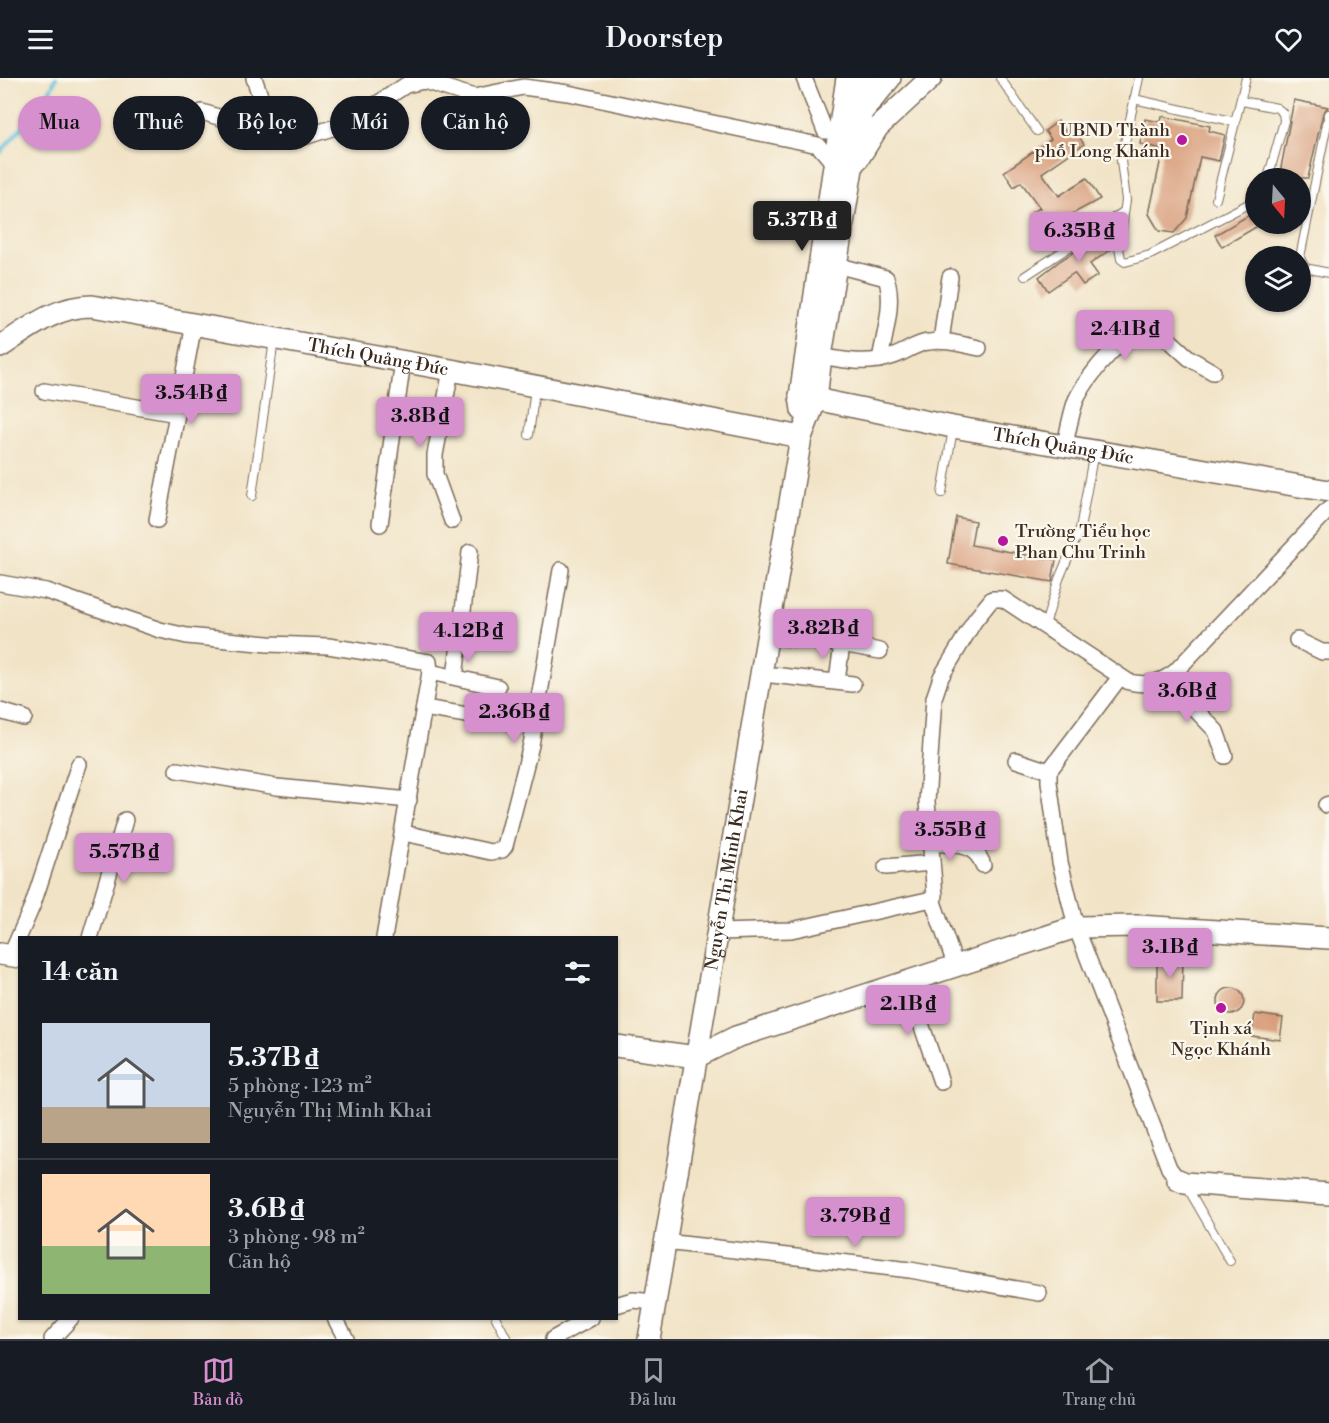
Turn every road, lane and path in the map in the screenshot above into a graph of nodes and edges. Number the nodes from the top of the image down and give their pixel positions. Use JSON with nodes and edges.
{"nodes":[{"id":1,"x":254,"y":78,"type":"edge"},
{"id":2,"x":804,"y":78,"type":"edge"},
{"id":3,"x":847,"y":78,"type":"edge"},
{"id":4,"x":867,"y":78,"type":"edge"},
{"id":5,"x":890,"y":78,"type":"edge"},
{"id":6,"x":931,"y":78,"type":"edge"},
{"id":7,"x":1000,"y":78,"type":"edge"},
{"id":8,"x":1139,"y":78,"type":"edge"},
{"id":9,"x":1246,"y":78,"type":"edge"},
{"id":10,"x":260,"y":96,"type":"edge"},
{"id":11,"x":1134,"y":99,"type":"junction"},
{"id":12,"x":1242,"y":101,"type":"junction"},
{"id":13,"x":852,"y":111,"type":"junction"},
{"id":14,"x":1329,"y":114,"type":"edge"},
{"id":15,"x":1236,"y":122,"type":"junction"},
{"id":16,"x":1036,"y":131,"type":"dead end"},
{"id":17,"x":318,"y":134,"type":"edge"},
{"id":18,"x":822,"y":138,"type":"junction"},
{"id":19,"x":844,"y":167,"type":"junction"},
{"id":20,"x":1271,"y":168,"type":"edge"},
{"id":21,"x":1216,"y":199,"type":"dead end"},
{"id":22,"x":1245,"y":206,"type":"edge"},
{"id":23,"x":1123,"y":212,"type":"junction"},
{"id":24,"x":1302,"y":246,"type":"edge"},
{"id":25,"x":836,"y":265,"type":"junction"},
{"id":26,"x":1311,"y":269,"type":"edge"},
{"id":27,"x":1329,"y":273,"type":"edge"},
{"id":28,"x":1024,"y":276,"type":"dead end"},
{"id":29,"x":950,"y":277,"type":"dead end"},
{"id":30,"x":194,"y":324,"type":"junction"},
{"id":31,"x":275,"y":338,"type":"junction"},
{"id":32,"x":941,"y":341,"type":"junction"},
{"id":33,"x":0,"y":347,"type":"edge"},
{"id":34,"x":979,"y":348,"type":"dead end"},
{"id":35,"x":821,"y":356,"type":"junction"},
{"id":36,"x":880,"y":360,"type":"junction"},
{"id":37,"x":403,"y":361,"type":"junction"},
{"id":38,"x":451,"y":370,"type":"junction"},
{"id":39,"x":1213,"y":372,"type":"dead end"},
{"id":40,"x":536,"y":386,"type":"junction"},
{"id":41,"x":44,"y":391,"type":"dead end"},
{"id":42,"x":808,"y":398,"type":"junction"},
{"id":43,"x":177,"y":414,"type":"junction"},
{"id":44,"x":953,"y":427,"type":"junction"},
{"id":45,"x":804,"y":428,"type":"junction"},
{"id":46,"x":529,"y":435,"type":"dead end"},
{"id":47,"x":1065,"y":445,"type":"junction"},
{"id":48,"x":1095,"y":450,"type":"junction"},
{"id":49,"x":1329,"y":491,"type":"edge"},
{"id":50,"x":942,"y":493,"type":"dead end"},
{"id":51,"x":252,"y":496,"type":"dead end"},
{"id":52,"x":1329,"y":508,"type":"edge"},
{"id":53,"x":157,"y":520,"type":"dead end"},
{"id":54,"x":452,"y":520,"type":"dead end"},
{"id":55,"x":381,"y":524,"type":"dead end"},
{"id":56,"x":470,"y":552,"type":"dead end"},
{"id":57,"x":561,"y":570,"type":"dead end"},
{"id":58,"x":0,"y":583,"type":"edge"},
{"id":59,"x":1045,"y":625,"type":"junction"},
{"id":60,"x":769,"y":636,"type":"junction"},
{"id":61,"x":1297,"y":640,"type":"dead end"},
{"id":62,"x":842,"y":644,"type":"junction"},
{"id":63,"x":879,"y":651,"type":"dead end"},
{"id":64,"x":1329,"y":652,"type":"edge"},
{"id":65,"x":430,"y":672,"type":"junction"},
{"id":66,"x":763,"y":674,"type":"junction"},
{"id":67,"x":455,"y":677,"type":"junction"},
{"id":68,"x":1120,"y":677,"type":"junction"},
{"id":69,"x":1166,"y":679,"type":"junction"},
{"id":70,"x":837,"y":681,"type":"junction"},
{"id":71,"x":853,"y":684,"type":"dead end"},
{"id":72,"x":498,"y":687,"type":"dead end"},
{"id":73,"x":424,"y":708,"type":"junction"},
{"id":74,"x":0,"y":711,"type":"edge"},
{"id":75,"x":24,"y":718,"type":"dead end"},
{"id":76,"x":510,"y":722,"type":"dead end"},
{"id":77,"x":1225,"y":756,"type":"dead end"},
{"id":78,"x":1016,"y":760,"type":"dead end"},
{"id":79,"x":79,"y":764,"type":"dead end"},
{"id":80,"x":177,"y":770,"type":"dead end"},
{"id":81,"x":1049,"y":771,"type":"junction"},
{"id":82,"x":409,"y":800,"type":"junction"},
{"id":83,"x":125,"y":820,"type":"dead end"},
{"id":84,"x":404,"y":833,"type":"junction"},
{"id":85,"x":930,"y":843,"type":"junction"},
{"id":86,"x":932,"y":864,"type":"junction"},
{"id":87,"x":983,"y":865,"type":"dead end"},
{"id":88,"x":886,"y":867,"type":"dead end"},
{"id":89,"x":932,"y":899,"type":"junction"},
{"id":90,"x":1076,"y":927,"type":"junction"},
{"id":91,"x":718,"y":932,"type":"junction"},
{"id":92,"x":19,"y":936,"type":"edge"},
{"id":93,"x":91,"y":936,"type":"edge"},
{"id":94,"x":384,"y":936,"type":"edge"},
{"id":95,"x":18,"y":937,"type":"edge"},
{"id":96,"x":1329,"y":938,"type":"edge"},
{"id":97,"x":10,"y":955,"type":"edge"},
{"id":98,"x":954,"y":964,"type":"junction"},
{"id":99,"x":906,"y":980,"type":"junction"},
{"id":100,"x":618,"y":1046,"type":"edge"},
{"id":101,"x":696,"y":1057,"type":"junction"},
{"id":102,"x":941,"y":1082,"type":"dead end"},
{"id":103,"x":1181,"y":1182,"type":"junction"},
{"id":104,"x":1329,"y":1194,"type":"edge"},
{"id":105,"x":665,"y":1242,"type":"junction"},
{"id":106,"x":1230,"y":1261,"type":"dead end"},
{"id":107,"x":1039,"y":1293,"type":"dead end"},
{"id":108,"x":655,"y":1302,"type":"junction"},
{"id":109,"x":618,"y":1304,"type":"edge"},
{"id":110,"x":69,"y":1320,"type":"edge"},
{"id":111,"x":336,"y":1320,"type":"edge"},
{"id":112,"x":497,"y":1320,"type":"edge"},
{"id":113,"x":587,"y":1320,"type":"edge"},
{"id":114,"x":52,"y":1339,"type":"edge"},
{"id":115,"x":346,"y":1339,"type":"edge"},
{"id":116,"x":507,"y":1339,"type":"edge"},
{"id":117,"x":553,"y":1339,"type":"edge"},
{"id":118,"x":649,"y":1339,"type":"edge"}],
"edges":[{"from":1,"to":10,"type":"street"},
{"from":2,"to":18,"type":"street"},
{"from":3,"to":13,"type":"street","name":"Nguyễn Thị Minh Khai"},
{"from":4,"to":13,"type":"street","name":"Nguyễn Thị Minh Khai"},
{"from":5,"to":13,"type":"street"},
{"from":6,"to":19,"type":"street"},
{"from":7,"to":16,"type":"lane"},
{"from":8,"to":11,"type":"lane"},
{"from":9,"to":12,"type":"lane"},
{"from":11,"to":15,"type":"lane"},
{"from":11,"to":23,"type":"lane"},
{"from":12,"to":15,"type":"lane"},
{"from":12,"to":20,"type":"lane"},
{"from":13,"to":18,"type":"street"},
{"from":13,"to":19,"type":"street","name":"Nguyễn Thị Minh Khai"},
{"from":14,"to":24,"type":"lane"},
{"from":15,"to":21,"type":"lane"},
{"from":17,"to":18,"type":"street"},
{"from":18,"to":19,"type":"street"},
{"from":19,"to":25,"type":"street","name":"Nguyễn Thị Minh Khai"},
{"from":19,"to":42,"type":"street","name":"Nguyễn Thị Minh Khai"},
{"from":22,"to":23,"type":"lane"},
{"from":23,"to":28,"type":"lane"},
{"from":25,"to":35,"type":"street","name":"Nguyễn Thị Minh Khai"},
{"from":25,"to":36,"type":"street"},
{"from":26,"to":27,"type":"lane"},
{"from":29,"to":32,"type":"street"},
{"from":30,"to":31,"type":"street","name":"Thích Quảng Đức"},
{"from":30,"to":33,"type":"street","name":"Thích Quảng Đức"},
{"from":30,"to":43,"type":"street"},
{"from":31,"to":37,"type":"street","name":"Thích Quảng Đức"},
{"from":31,"to":51,"type":"lane"},
{"from":32,"to":34,"type":"street"},
{"from":32,"to":36,"type":"street"},
{"from":35,"to":36,"type":"street"},
{"from":35,"to":42,"type":"street","name":"Nguyễn Thị Minh Khai"},
{"from":37,"to":38,"type":"street","name":"Thích Quảng Đức"},
{"from":37,"to":55,"type":"street"},
{"from":38,"to":40,"type":"street","name":"Thích Quảng Đức"},
{"from":38,"to":54,"type":"street"},
{"from":39,"to":47,"type":"street"},
{"from":40,"to":45,"type":"street","name":"Thích Quảng Đức"},
{"from":40,"to":46,"type":"lane"},
{"from":41,"to":43,"type":"street"},
{"from":42,"to":44,"type":"street","name":"Thích Quảng Đức"},
{"from":42,"to":45,"type":"street","name":"Nguyễn Thị Minh Khai"},
{"from":43,"to":53,"type":"street"},
{"from":44,"to":47,"type":"street","name":"Thích Quảng Đức"},
{"from":44,"to":50,"type":"lane"},
{"from":45,"to":60,"type":"street","name":"Nguyễn Thị Minh Khai"},
{"from":47,"to":48,"type":"street","name":"Thích Quảng Đức"},
{"from":48,"to":49,"type":"street","name":"Thích Quảng Đức"},
{"from":48,"to":59,"type":"lane"},
{"from":52,"to":69,"type":"street"},
{"from":56,"to":67,"type":"street"},
{"from":57,"to":84,"type":"street"},
{"from":58,"to":65,"type":"street"},
{"from":59,"to":68,"type":"street"},
{"from":59,"to":85,"type":"street"},
{"from":60,"to":62,"type":"street"},
{"from":60,"to":66,"type":"street","name":"Nguyễn Thị Minh Khai"},
{"from":61,"to":64,"type":"street"},
{"from":62,"to":63,"type":"street"},
{"from":62,"to":70,"type":"street"},
{"from":65,"to":67,"type":"street"},
{"from":65,"to":73,"type":"street"},
{"from":66,"to":70,"type":"street"},
{"from":66,"to":91,"type":"street","name":"Nguyễn Thị Minh Khai"},
{"from":67,"to":72,"type":"street"},
{"from":68,"to":69,"type":"street"},
{"from":68,"to":81,"type":"street"},
{"from":69,"to":77,"type":"street"},
{"from":70,"to":71,"type":"street"},
{"from":73,"to":76,"type":"street"},
{"from":73,"to":82,"type":"street"},
{"from":74,"to":75,"type":"street"},
{"from":78,"to":81,"type":"street"},
{"from":79,"to":92,"type":"street"},
{"from":80,"to":82,"type":"street"},
{"from":81,"to":90,"type":"street"},
{"from":82,"to":84,"type":"street"},
{"from":83,"to":93,"type":"street"},
{"from":84,"to":94,"type":"street"},
{"from":85,"to":86,"type":"street"},
{"from":85,"to":87,"type":"street"},
{"from":86,"to":88,"type":"street"},
{"from":86,"to":89,"type":"street"},
{"from":89,"to":91,"type":"street"},
{"from":89,"to":98,"type":"street"},
{"from":90,"to":96,"type":"street"},
{"from":90,"to":98,"type":"street"},
{"from":90,"to":103,"type":"street"},
{"from":91,"to":101,"type":"street","name":"Nguyễn Thị Minh Khai"},
{"from":95,"to":97,"type":"street"},
{"from":98,"to":99,"type":"street"},
{"from":99,"to":101,"type":"street"},
{"from":99,"to":102,"type":"street"},
{"from":100,"to":101,"type":"street"},
{"from":101,"to":105,"type":"street","name":"Nguyễn Thị Minh Khai"},
{"from":103,"to":104,"type":"street"},
{"from":103,"to":106,"type":"lane"},
{"from":105,"to":107,"type":"street"},
{"from":105,"to":108,"type":"street","name":"Nguyễn Thị Minh Khai"},
{"from":108,"to":109,"type":"street"},
{"from":108,"to":118,"type":"street","name":"Nguyễn Thị Minh Khai"},
{"from":110,"to":114,"type":"street"},
{"from":111,"to":115,"type":"street"},
{"from":112,"to":116,"type":"lane"},
{"from":113,"to":117,"type":"street"}]}
